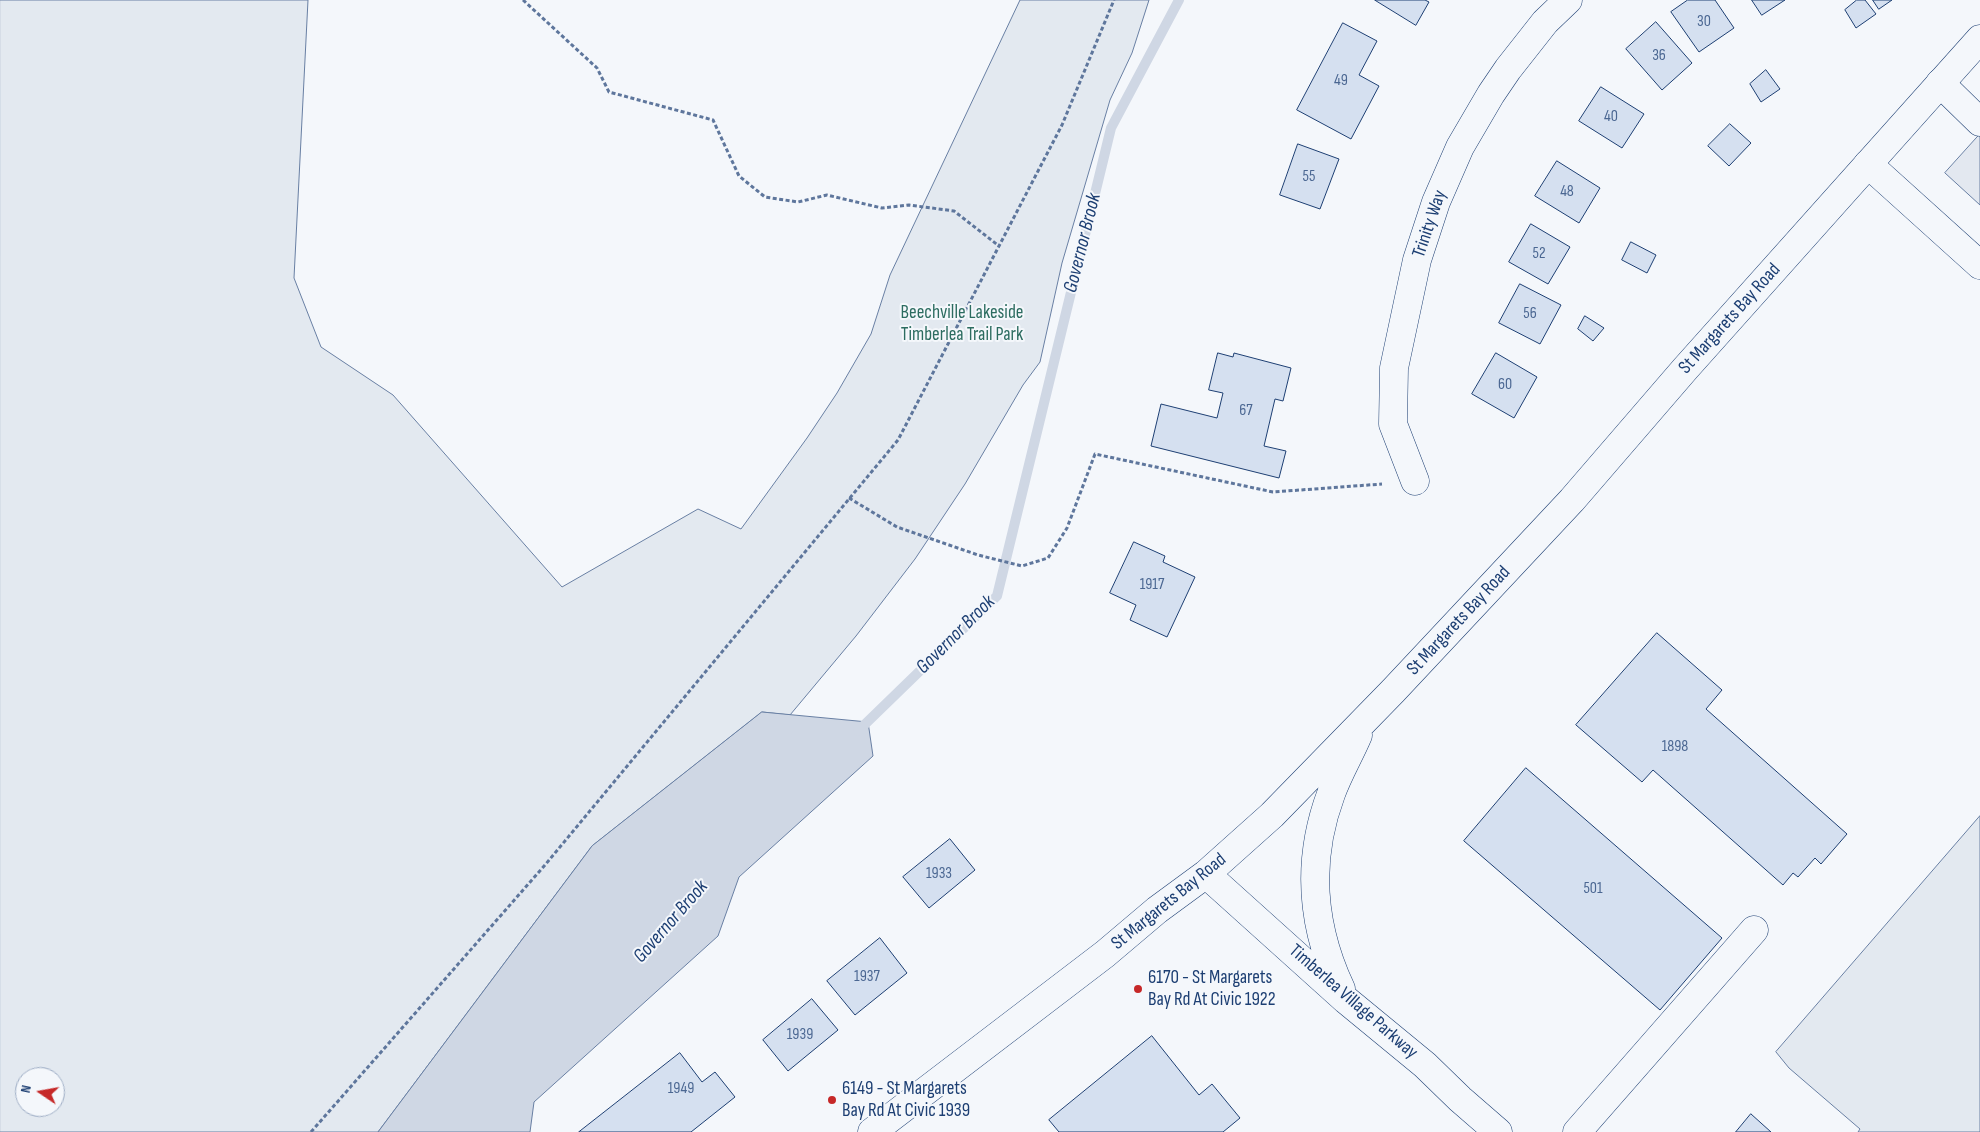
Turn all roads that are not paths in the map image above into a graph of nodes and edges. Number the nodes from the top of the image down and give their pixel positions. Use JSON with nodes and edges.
{"nodes":[{"id":1,"x":1568,"y":0,"type":"edge"},
{"id":2,"x":1980,"y":39,"type":"edge"},
{"id":3,"x":1940,"y":83,"type":"junction"},
{"id":4,"x":1980,"y":122,"type":"edge"},
{"id":5,"x":1868,"y":164,"type":"junction"},
{"id":6,"x":1980,"y":265,"type":"edge"},
{"id":7,"x":1415,"y":481,"type":"road end"},
{"id":8,"x":1365,"y":720,"type":"junction"},
{"id":9,"x":1206,"y":874,"type":"junction"},
{"id":10,"x":1754,"y":930,"type":"dead end"},
{"id":11,"x":1346,"y":1000,"type":"junction"},
{"id":12,"x":872,"y":1132,"type":"edge"},
{"id":13,"x":1498,"y":1132,"type":"edge"},
{"id":14,"x":1577,"y":1132,"type":"edge"}],
"edges":[{"from":1,"to":7,"type":"main road","name":"Trinity Way"},
{"from":2,"to":3,"type":"main road","name":"St Margarets Bay Road"},
{"from":3,"to":4,"type":"main road"},
{"from":3,"to":5,"type":"main road","name":"St Margarets Bay Road"},
{"from":5,"to":6,"type":"main road"},
{"from":5,"to":8,"type":"main road","name":"St Margarets Bay Road"},
{"from":8,"to":9,"type":"main road","name":"St Margarets Bay Road"},
{"from":8,"to":11,"type":"main road"},
{"from":9,"to":11,"type":"main road","name":"Timberlea Village Parkway"},
{"from":9,"to":12,"type":"main road","name":"St Margarets Bay Road"},
{"from":10,"to":14,"type":"main road"},
{"from":11,"to":13,"type":"main road","name":"Timberlea Village Parkway"}]}
